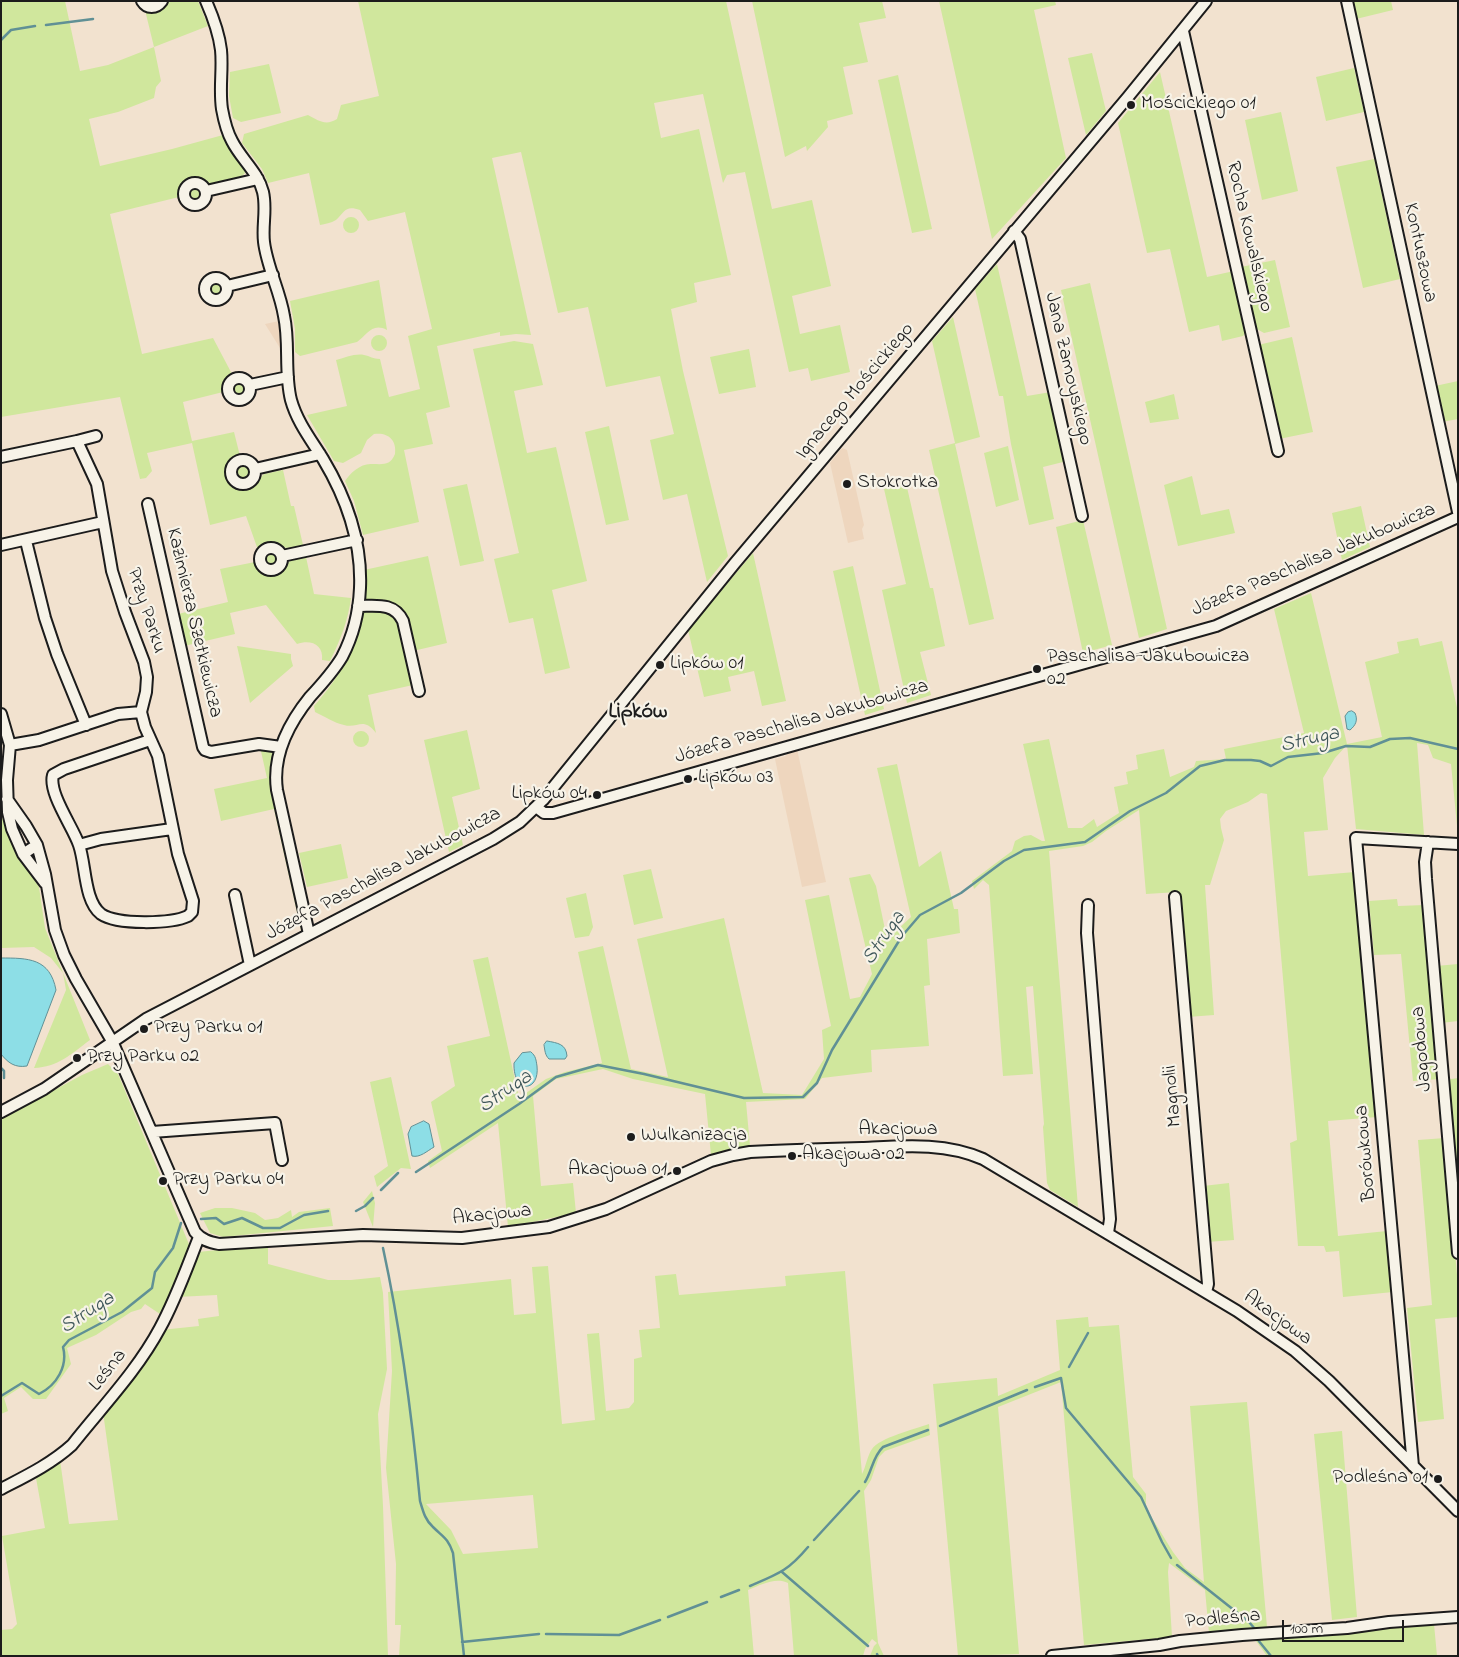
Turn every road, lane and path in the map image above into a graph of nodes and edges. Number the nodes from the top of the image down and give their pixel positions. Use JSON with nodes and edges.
{"nodes":[{"id":1,"x":142,"y":1,"type":"edge"},
{"id":2,"x":162,"y":1,"type":"edge"},
{"id":3,"x":206,"y":1,"type":"edge"},
{"id":4,"x":1206,"y":1,"type":"edge"},
{"id":5,"x":1347,"y":1,"type":"edge"},
{"id":6,"x":1183,"y":31,"type":"junction"},
{"id":7,"x":258,"y":179,"type":"junction"},
{"id":8,"x":206,"y":191,"type":"dead end"},
{"id":9,"x":1014,"y":232,"type":"junction"},
{"id":10,"x":273,"y":275,"type":"junction"},
{"id":11,"x":227,"y":286,"type":"dead end"},
{"id":12,"x":288,"y":378,"type":"junction"},
{"id":13,"x":250,"y":385,"type":"dead end"},
{"id":14,"x":96,"y":436,"type":"dead end"},
{"id":15,"x":77,"y":441,"type":"junction"},
{"id":16,"x":1278,"y":450,"type":"dead end"},
{"id":17,"x":320,"y":454,"type":"junction"},
{"id":18,"x":1,"y":457,"type":"edge"},
{"id":19,"x":255,"y":469,"type":"dead end"},
{"id":20,"x":148,"y":504,"type":"dead end"},
{"id":21,"x":1458,"y":512,"type":"edge"},
{"id":22,"x":1082,"y":516,"type":"dead end"},
{"id":23,"x":1458,"y":517,"type":"edge"},
{"id":24,"x":103,"y":522,"type":"junction"},
{"id":25,"x":357,"y":540,"type":"junction"},
{"id":26,"x":26,"y":541,"type":"junction"},
{"id":27,"x":1,"y":545,"type":"edge"},
{"id":28,"x":282,"y":556,"type":"dead end"},
{"id":29,"x":358,"y":606,"type":"junction"},
{"id":30,"x":419,"y":691,"type":"dead end"},
{"id":31,"x":141,"y":712,"type":"junction"},
{"id":32,"x":1,"y":714,"type":"edge"},
{"id":33,"x":86,"y":726,"type":"junction"},
{"id":34,"x":150,"y":740,"type":"junction"},
{"id":35,"x":10,"y":745,"type":"junction"},
{"id":36,"x":281,"y":747,"type":"junction"},
{"id":37,"x":7,"y":800,"type":"junction"},
{"id":38,"x":536,"y":808,"type":"junction"},
{"id":39,"x":172,"y":829,"type":"junction"},
{"id":40,"x":1428,"y":842,"type":"junction"},
{"id":41,"x":1458,"y":844,"type":"edge"},
{"id":42,"x":37,"y":845,"type":"junction"},
{"id":43,"x":79,"y":845,"type":"junction"},
{"id":44,"x":23,"y":854,"type":"junction"},
{"id":45,"x":46,"y":884,"type":"junction"},
{"id":46,"x":234,"y":895,"type":"dead end"},
{"id":47,"x":1175,"y":898,"type":"dead end"},
{"id":48,"x":1088,"y":905,"type":"dead end"},
{"id":49,"x":309,"y":934,"type":"junction"},
{"id":50,"x":250,"y":965,"type":"junction"},
{"id":51,"x":112,"y":1041,"type":"junction"},
{"id":52,"x":1,"y":1112,"type":"edge"},
{"id":53,"x":152,"y":1132,"type":"junction"},
{"id":54,"x":282,"y":1160,"type":"dead end"},
{"id":55,"x":1108,"y":1233,"type":"junction"},
{"id":56,"x":200,"y":1237,"type":"junction"},
{"id":57,"x":1458,"y":1253,"type":"edge"},
{"id":58,"x":1206,"y":1292,"type":"junction"},
{"id":59,"x":1413,"y":1466,"type":"junction"},
{"id":60,"x":1,"y":1488,"type":"edge"},
{"id":61,"x":1458,"y":1511,"type":"edge"},
{"id":62,"x":1458,"y":1617,"type":"edge"},
{"id":63,"x":1052,"y":1656,"type":"edge"}],
"edges":[{"from":1,"to":2,"type":"street"},
{"from":3,"to":7,"type":"street"},
{"from":4,"to":6,"type":"street","name":"Ignacego Mościckiego"},
{"from":5,"to":21,"type":"street","name":"Kontuszowa"},
{"from":6,"to":9,"type":"street","name":"Ignacego Mościckiego"},
{"from":6,"to":16,"type":"street","name":"Rocha Kowalskiego"},
{"from":7,"to":8,"type":"street"},
{"from":7,"to":10,"type":"street"},
{"from":9,"to":22,"type":"street","name":"Jana Zamoyskiego"},
{"from":9,"to":38,"type":"street","name":"Ignacego Mościckiego"},
{"from":10,"to":11,"type":"street"},
{"from":10,"to":12,"type":"street"},
{"from":12,"to":13,"type":"street"},
{"from":12,"to":17,"type":"street"},
{"from":14,"to":15,"type":"street"},
{"from":15,"to":18,"type":"street"},
{"from":15,"to":24,"type":"street","name":"Przy Parku"},
{"from":17,"to":19,"type":"street"},
{"from":17,"to":25,"type":"street"},
{"from":20,"to":36,"type":"street","name":"Kazimierza Szetkiewicza"},
{"from":23,"to":38,"type":"street","name":"Józefa Paschalisa Jakubowicza"},
{"from":24,"to":26,"type":"street"},
{"from":24,"to":31,"type":"street","name":"Przy Parku"},
{"from":25,"to":28,"type":"street"},
{"from":25,"to":29,"type":"street"},
{"from":26,"to":27,"type":"street"},
{"from":26,"to":33,"type":"street"},
{"from":29,"to":30,"type":"street"},
{"from":29,"to":36,"type":"street"},
{"from":31,"to":33,"type":"street"},
{"from":31,"to":34,"type":"street"},
{"from":32,"to":35,"type":"street"},
{"from":33,"to":35,"type":"street"},
{"from":34,"to":39,"type":"street"},
{"from":34,"to":43,"type":"street"},
{"from":35,"to":37,"type":"street"},
{"from":36,"to":49,"type":"street"},
{"from":37,"to":42,"type":"street"},
{"from":37,"to":44,"type":"street"},
{"from":38,"to":49,"type":"street","name":"Józefa Paschalisa Jakubowicza"},
{"from":39,"to":43,"type":"street"},
{"from":39,"to":43,"type":"street"},
{"from":40,"to":41,"type":"street"},
{"from":40,"to":57,"type":"street","name":"Jagodowa"},
{"from":40,"to":59,"type":"street","name":"Borówkowa"},
{"from":42,"to":44,"type":"street"},
{"from":42,"to":45,"type":"street"},
{"from":44,"to":45,"type":"street"},
{"from":45,"to":51,"type":"street"},
{"from":46,"to":50,"type":"street"},
{"from":47,"to":58,"type":"street","name":"Magnolii"},
{"from":48,"to":55,"type":"street"},
{"from":49,"to":50,"type":"street","name":"Józefa Paschalisa Jakubowicza"},
{"from":50,"to":51,"type":"street","name":"Józefa Paschalisa Jakubowicza"},
{"from":51,"to":52,"type":"street","name":"Józefa Paschalisa Jakubowicza"},
{"from":51,"to":53,"type":"street"},
{"from":53,"to":54,"type":"street"},
{"from":53,"to":56,"type":"street"},
{"from":55,"to":56,"type":"street","name":"Akacjowa"},
{"from":55,"to":58,"type":"street","name":"Akacjowa"},
{"from":56,"to":60,"type":"street","name":"Leśna"},
{"from":58,"to":59,"type":"street","name":"Akacjowa"},
{"from":59,"to":61,"type":"street","name":"Akacjowa"},
{"from":62,"to":63,"type":"street","name":"Podleśna"}]}
